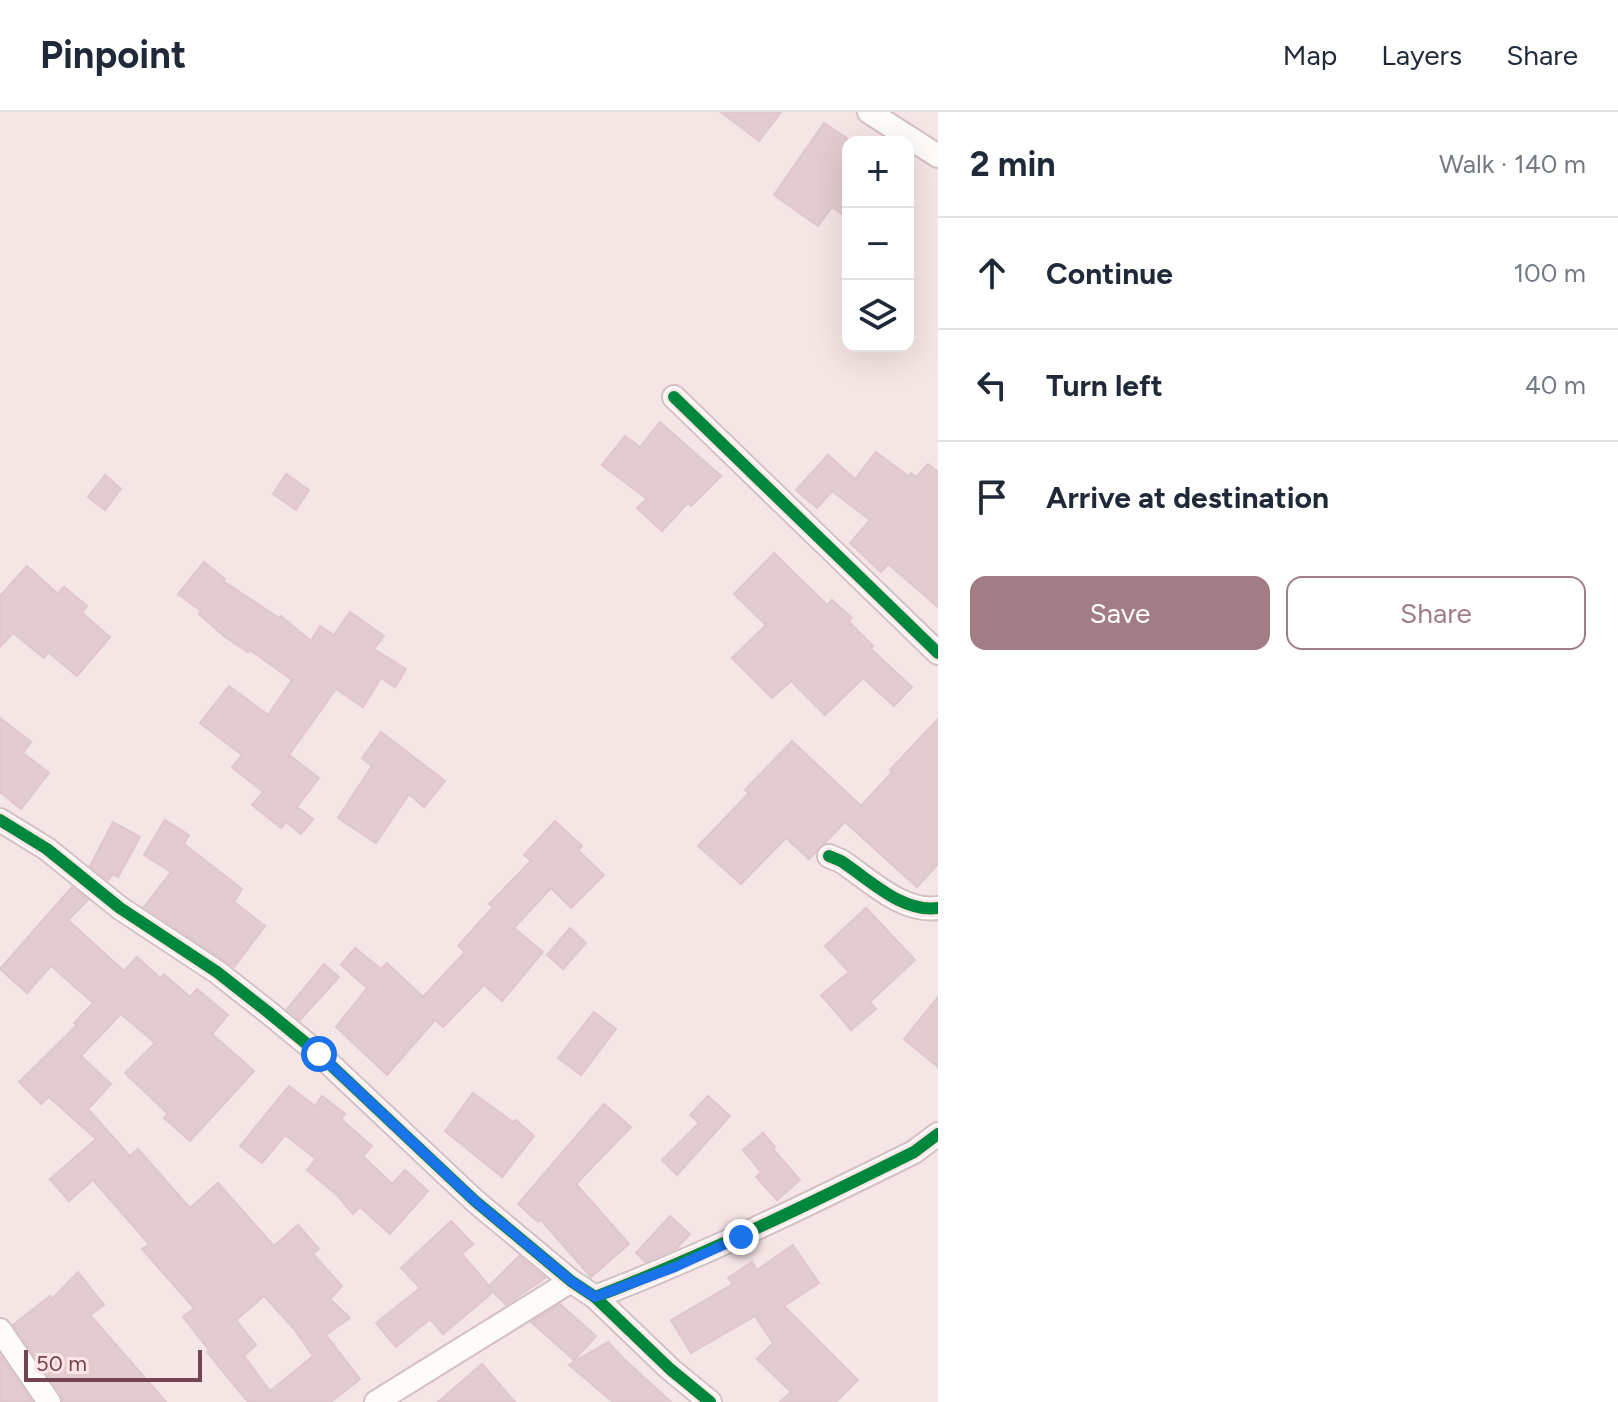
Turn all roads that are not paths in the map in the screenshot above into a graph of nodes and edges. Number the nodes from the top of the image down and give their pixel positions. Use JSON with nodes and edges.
{"nodes":[{"id":1,"x":869,"y":112,"type":"edge"},
{"id":2,"x":938,"y":156,"type":"edge"},
{"id":3,"x":674,"y":397,"type":"dead end"},
{"id":4,"x":938,"y":653,"type":"edge"},
{"id":5,"x":0,"y":820,"type":"edge"},
{"id":6,"x":829,"y":856,"type":"dead end"},
{"id":7,"x":938,"y":908,"type":"edge"},
{"id":8,"x":938,"y":1134,"type":"edge"},
{"id":9,"x":571,"y":1281,"type":"junction"},
{"id":10,"x":595,"y":1297,"type":"junction"},
{"id":11,"x":0,"y":1330,"type":"edge"},
{"id":12,"x":49,"y":1402,"type":"edge"},
{"id":13,"x":376,"y":1402,"type":"edge"},
{"id":14,"x":710,"y":1402,"type":"edge"}],
"edges":[{"from":1,"to":2,"type":"street"},
{"from":3,"to":4,"type":"street"},
{"from":5,"to":9,"type":"street"},
{"from":6,"to":7,"type":"street"},
{"from":8,"to":10,"type":"street"},
{"from":9,"to":10,"type":"street"},
{"from":9,"to":13,"type":"street"},
{"from":10,"to":14,"type":"street"},
{"from":11,"to":12,"type":"street"}]}
